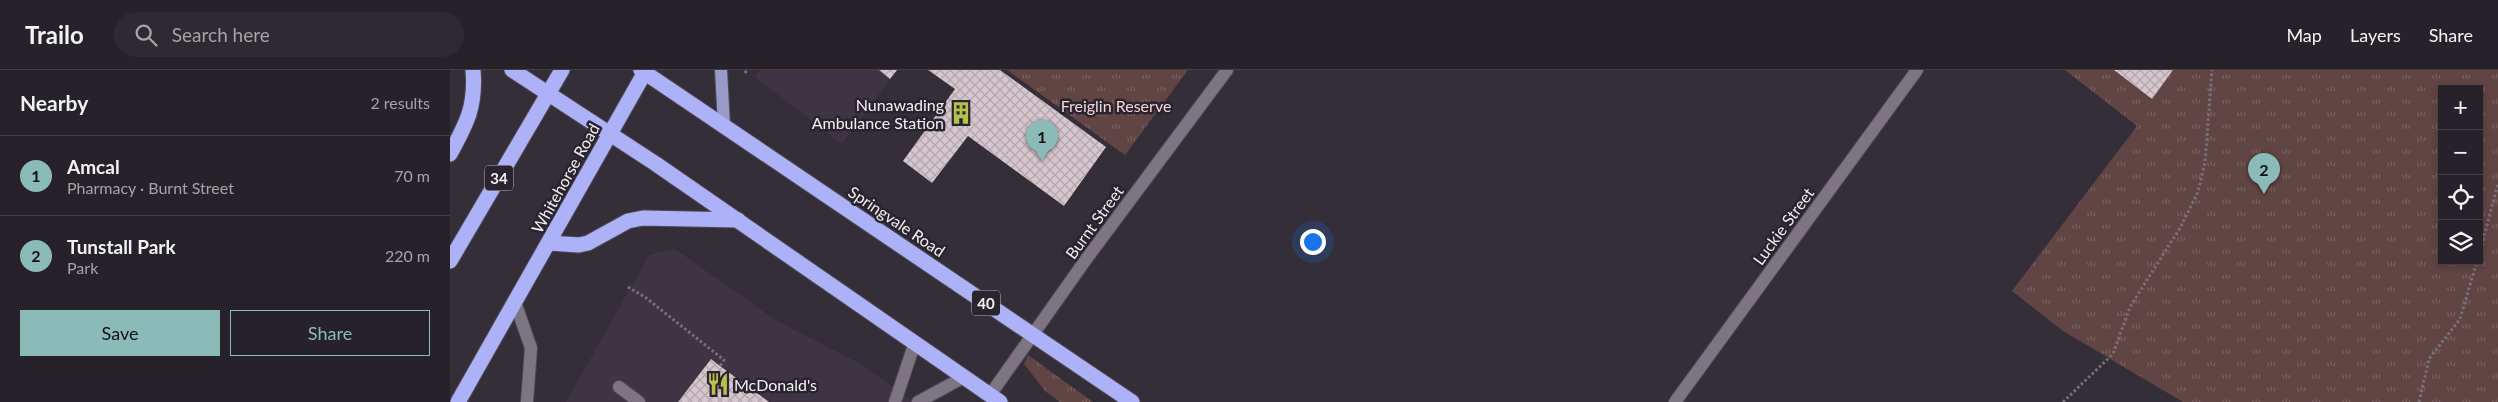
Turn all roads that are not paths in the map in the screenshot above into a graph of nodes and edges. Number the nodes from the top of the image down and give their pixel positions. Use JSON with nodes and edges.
{"nodes":[{"id":1,"x":473,"y":70,"type":"edge"},
{"id":2,"x":512,"y":70,"type":"edge"},
{"id":3,"x":562,"y":70,"type":"edge"},
{"id":4,"x":721,"y":70,"type":"edge"},
{"id":5,"x":1227,"y":70,"type":"edge"},
{"id":6,"x":1917,"y":70,"type":"edge"},
{"id":7,"x":644,"y":71,"type":"edge"},
{"id":8,"x":548,"y":95,"type":"junction"},
{"id":9,"x":724,"y":125,"type":"junction"},
{"id":10,"x":610,"y":134,"type":"junction"},
{"id":11,"x":450,"y":154,"type":"edge"},
{"id":12,"x":738,"y":220,"type":"junction"},
{"id":13,"x":549,"y":243,"type":"junction"},
{"id":14,"x":450,"y":261,"type":"edge"},
{"id":15,"x":515,"y":302,"type":"junction"},
{"id":16,"x":1032,"y":334,"type":"junction"},
{"id":17,"x":916,"y":342,"type":"junction"},
{"id":18,"x":964,"y":377,"type":"junction"},
{"id":19,"x":619,"y":387,"type":"dead end"},
{"id":20,"x":995,"y":399,"type":"edge"},
{"id":21,"x":1131,"y":401,"type":"edge"},
{"id":22,"x":458,"y":402,"type":"edge"},
{"id":23,"x":527,"y":402,"type":"edge"},
{"id":24,"x":639,"y":402,"type":"edge"},
{"id":25,"x":895,"y":402,"type":"edge"},
{"id":26,"x":918,"y":402,"type":"edge"},
{"id":27,"x":1114,"y":402,"type":"edge"},
{"id":28,"x":1675,"y":402,"type":"edge"}],
"edges":[{"from":1,"to":11,"type":"highway"},
{"from":2,"to":8,"type":"highway"},
{"from":3,"to":8,"type":"highway","number":"34"},
{"from":4,"to":9,"type":"main road"},
{"from":5,"to":16,"type":"street","name":"Burnt Street"},
{"from":6,"to":28,"type":"street","name":"Luckie Street"},
{"from":7,"to":9,"type":"highway","name":"Springvale Road","number":"40"},
{"from":7,"to":10,"type":"highway","name":"Whitehorse Road"},
{"from":8,"to":10,"type":"highway"},
{"from":8,"to":14,"type":"highway","number":"34"},
{"from":9,"to":16,"type":"highway","name":"Springvale Road","number":"40"},
{"from":10,"to":12,"type":"highway"},
{"from":10,"to":13,"type":"highway","name":"Whitehorse Road"},
{"from":12,"to":13,"type":"highway"},
{"from":12,"to":17,"type":"highway"},
{"from":13,"to":15,"type":"highway","name":"Whitehorse Road"},
{"from":15,"to":22,"type":"highway","name":"Whitehorse Road"},
{"from":15,"to":23,"type":"street"},
{"from":16,"to":20,"type":"street","name":"Burnt Street"},
{"from":16,"to":21,"type":"highway","name":"Springvale Road","number":"40"},
{"from":17,"to":18,"type":"highway"},
{"from":17,"to":25,"type":"street"},
{"from":18,"to":20,"type":"highway"},
{"from":18,"to":26,"type":"street"},
{"from":19,"to":24,"type":"street"},
{"from":21,"to":27,"type":"street"}]}
